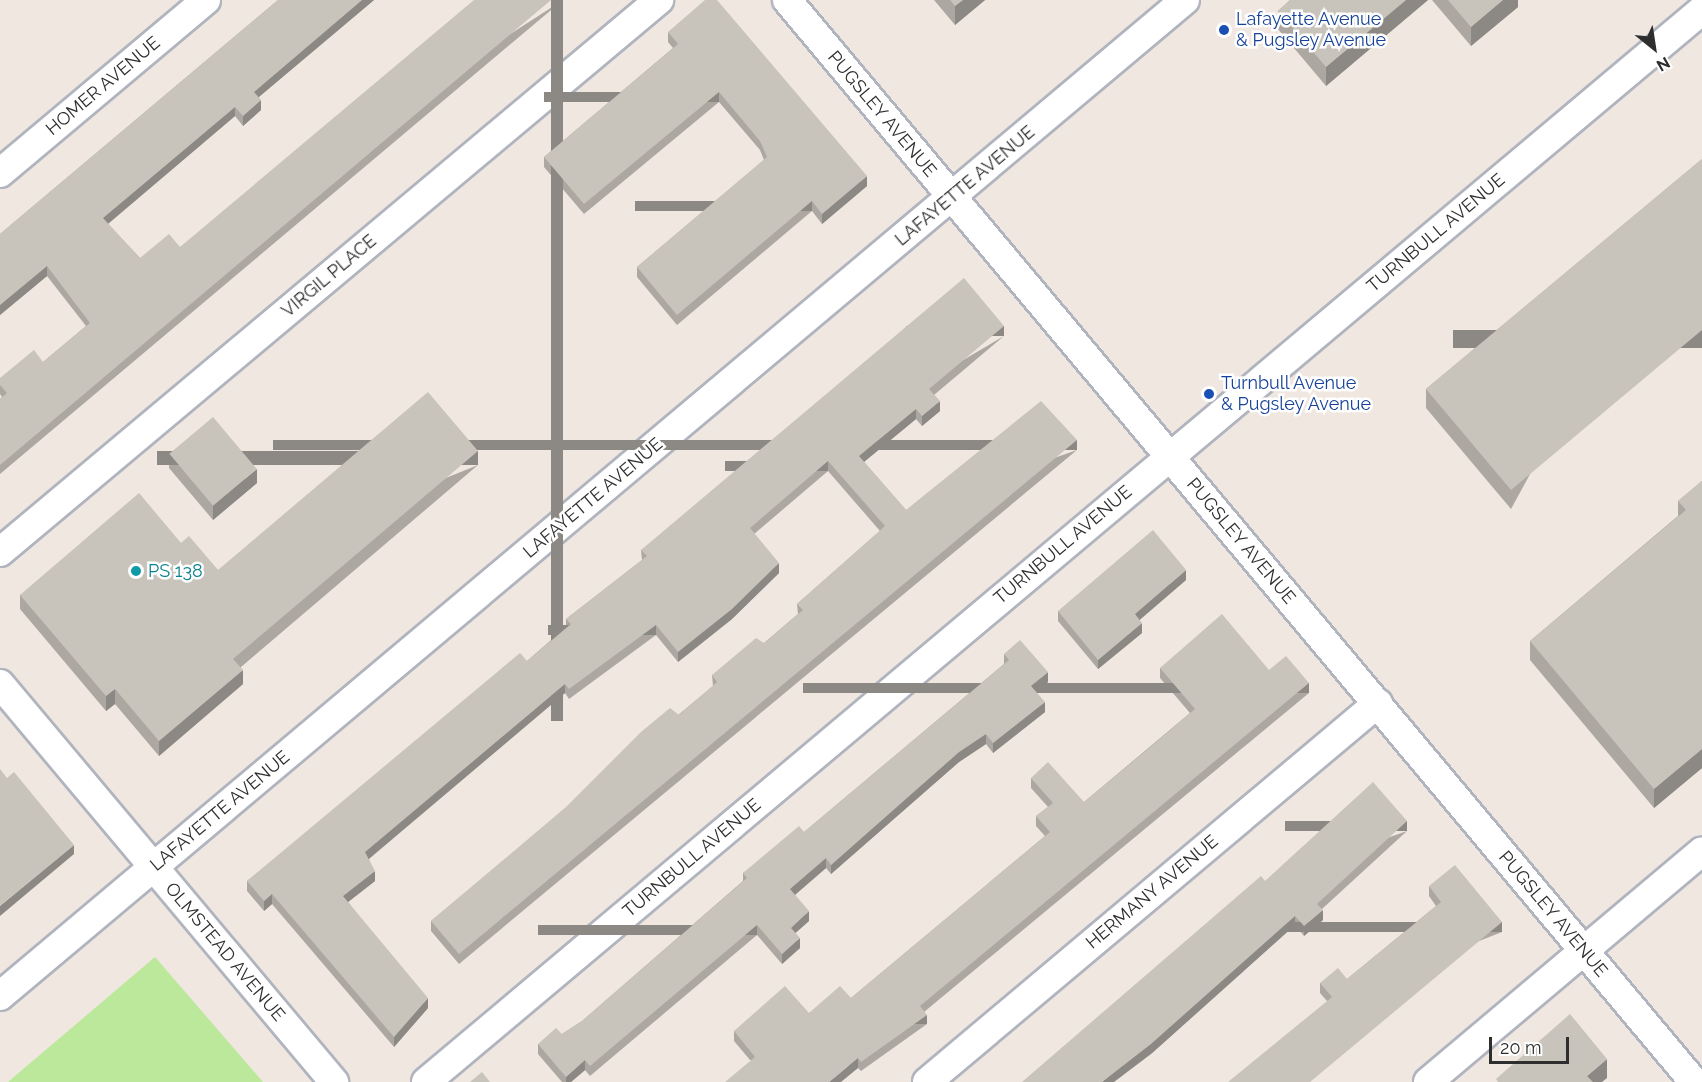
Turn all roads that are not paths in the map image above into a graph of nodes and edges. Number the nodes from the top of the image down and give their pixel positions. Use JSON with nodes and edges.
{"nodes":[{"id":1,"x":206,"y":0,"type":"edge"},
{"id":2,"x":659,"y":0,"type":"edge"},
{"id":3,"x":787,"y":0,"type":"edge"},
{"id":4,"x":1185,"y":0,"type":"edge"},
{"id":5,"x":1702,"y":10,"type":"edge"},
{"id":6,"x":0,"y":173,"type":"edge"},
{"id":7,"x":951,"y":197,"type":"junction"},
{"id":8,"x":1169,"y":457,"type":"junction"},
{"id":9,"x":0,"y":552,"type":"edge"},
{"id":10,"x":0,"y":684,"type":"edge"},
{"id":11,"x":1378,"y":703,"type":"junction"},
{"id":12,"x":1702,"y":851,"type":"edge"},
{"id":13,"x":154,"y":867,"type":"junction"},
{"id":14,"x":1584,"y":951,"type":"junction"},
{"id":15,"x":0,"y":996,"type":"edge"},
{"id":16,"x":334,"y":1082,"type":"edge"},
{"id":17,"x":426,"y":1082,"type":"edge"},
{"id":18,"x":927,"y":1082,"type":"edge"},
{"id":19,"x":1428,"y":1082,"type":"edge"},
{"id":20,"x":1694,"y":1082,"type":"edge"}],
"edges":[{"from":1,"to":6,"type":"street","name":"HOMER AVENUE"},
{"from":2,"to":9,"type":"street","name":"VIRGIL PLACE"},
{"from":3,"to":7,"type":"street","name":"PUGSLEY AVENUE"},
{"from":4,"to":7,"type":"street","name":"LAFAYETTE AVENUE"},
{"from":5,"to":8,"type":"street","name":"TURNBULL AVENUE"},
{"from":7,"to":8,"type":"street","name":"PUGSLEY AVENUE"},
{"from":7,"to":13,"type":"street","name":"LAFAYETTE AVENUE"},
{"from":8,"to":11,"type":"street","name":"PUGSLEY AVENUE"},
{"from":8,"to":17,"type":"street","name":"TURNBULL AVENUE"},
{"from":10,"to":13,"type":"street","name":"OLMSTEAD AVENUE"},
{"from":11,"to":14,"type":"street","name":"PUGSLEY AVENUE"},
{"from":11,"to":18,"type":"street","name":"HERMANY AVENUE"},
{"from":12,"to":14,"type":"street"},
{"from":13,"to":15,"type":"street","name":"LAFAYETTE AVENUE"},
{"from":13,"to":16,"type":"street","name":"OLMSTEAD AVENUE"},
{"from":14,"to":19,"type":"street"},
{"from":14,"to":20,"type":"street","name":"PUGSLEY AVENUE"}]}
